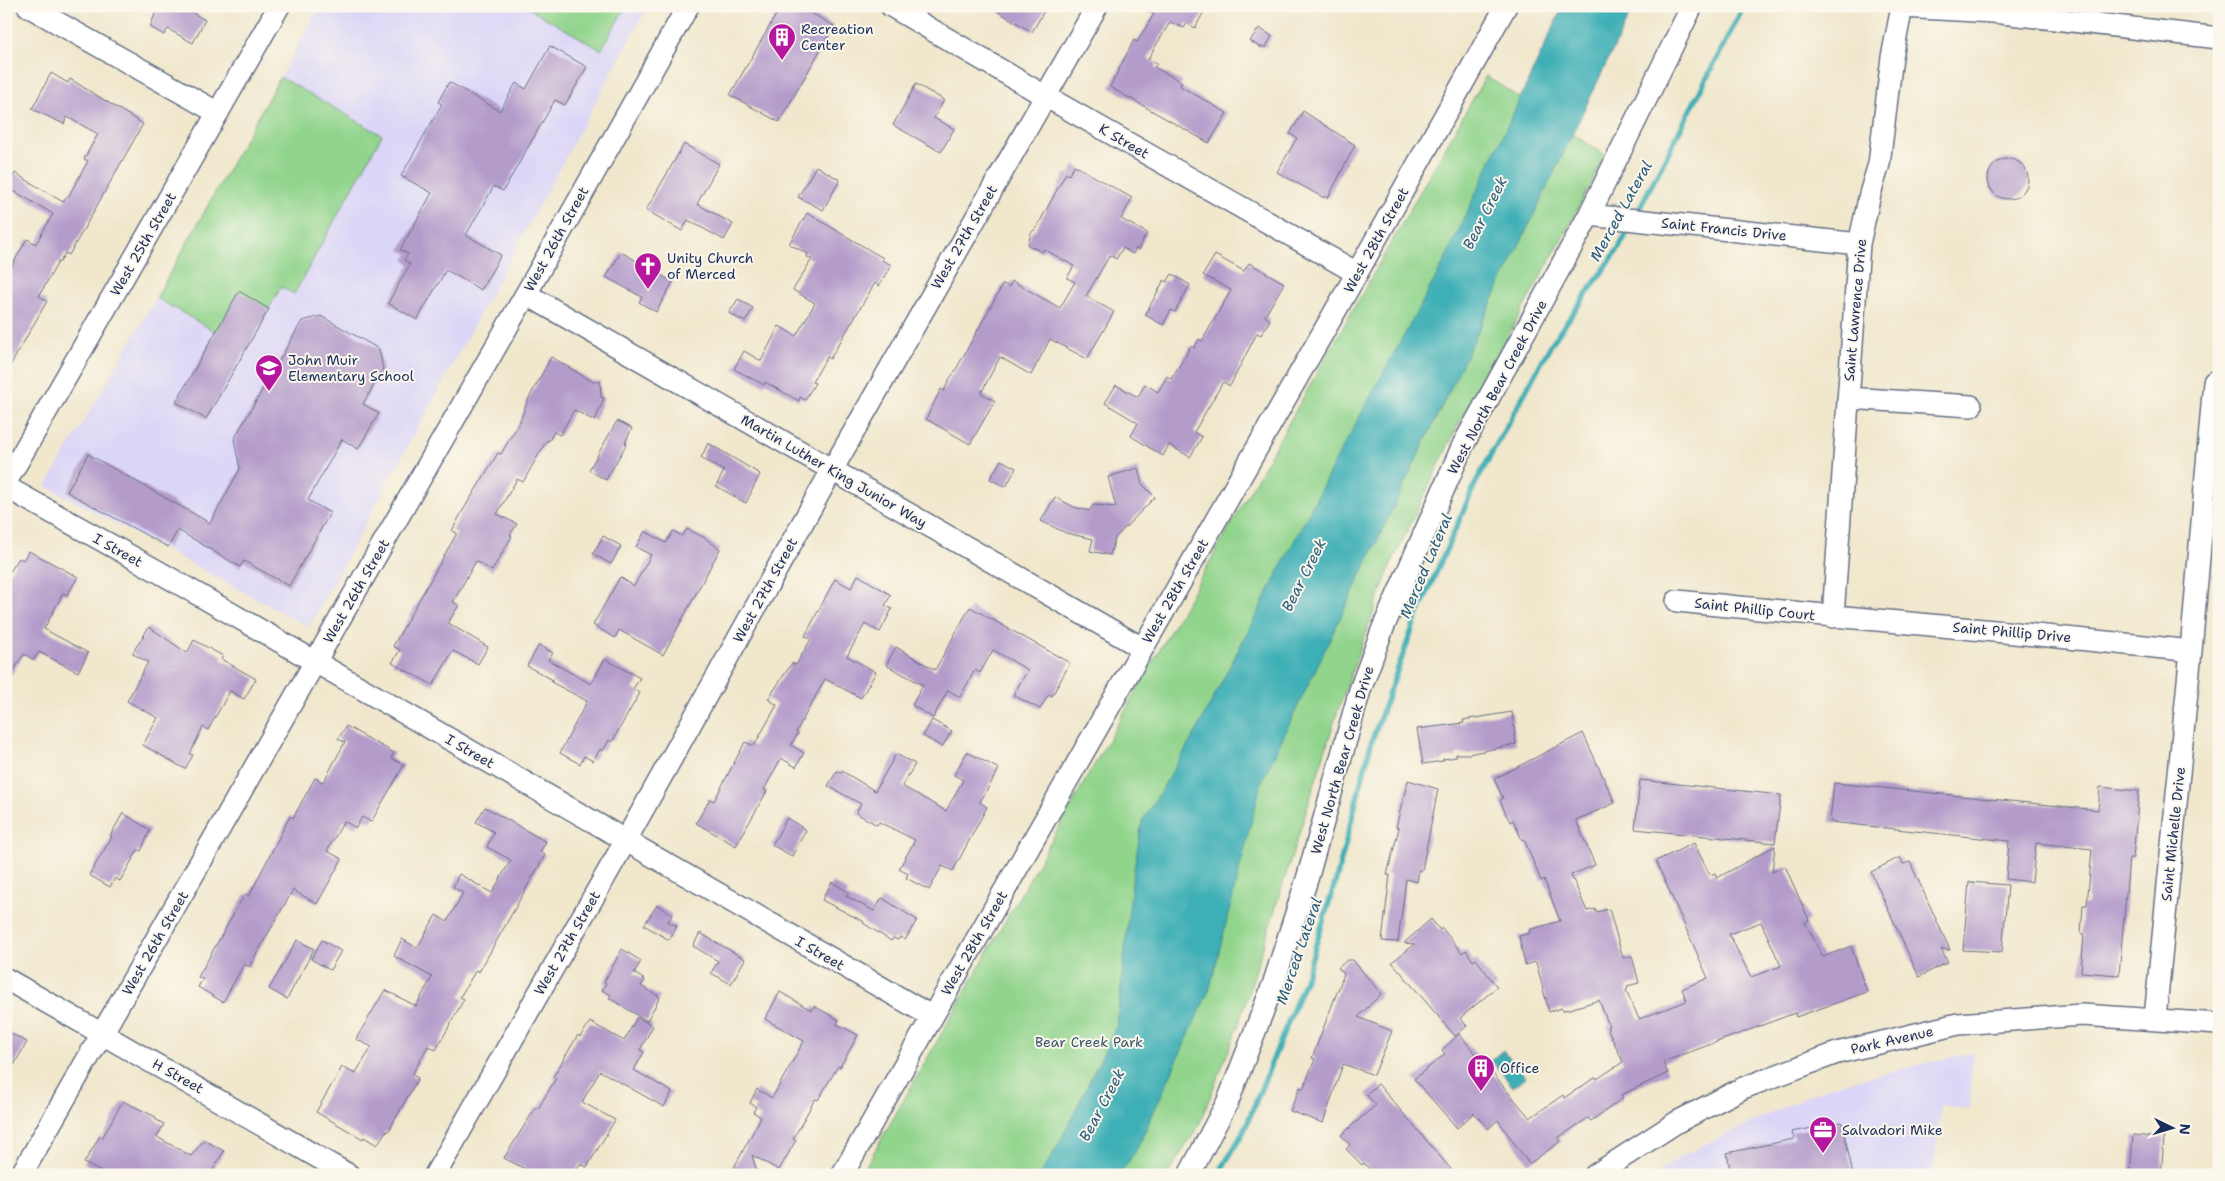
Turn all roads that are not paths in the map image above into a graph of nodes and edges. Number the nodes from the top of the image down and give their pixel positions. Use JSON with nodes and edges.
{"nodes":[{"id":1,"x":28,"y":6,"type":"edge"},
{"id":2,"x":279,"y":6,"type":"edge"},
{"id":3,"x":688,"y":6,"type":"edge"},
{"id":4,"x":891,"y":6,"type":"edge"},
{"id":5,"x":1097,"y":6,"type":"edge"},
{"id":6,"x":1506,"y":6,"type":"edge"},
{"id":7,"x":1692,"y":6,"type":"edge"},
{"id":8,"x":1902,"y":7,"type":"edge"},
{"id":9,"x":1994,"y":9,"type":"edge"},
{"id":10,"x":2219,"y":38,"type":"edge"},
{"id":11,"x":1045,"y":96,"type":"junction"},
{"id":12,"x":218,"y":114,"type":"junction"},
{"id":13,"x":1597,"y":216,"type":"junction"},
{"id":14,"x":1859,"y":244,"type":"junction"},
{"id":15,"x":1357,"y":273,"type":"junction"},
{"id":16,"x":526,"y":294,"type":"junction"},
{"id":17,"x":2214,"y":382,"type":"dead end"},
{"id":18,"x":1848,"y":398,"type":"junction"},
{"id":19,"x":1971,"y":406,"type":"dead end"},
{"id":20,"x":832,"y":470,"type":"junction"},
{"id":21,"x":6,"y":482,"type":"edge"},
{"id":22,"x":6,"y":488,"type":"edge"},
{"id":23,"x":1678,"y":601,"type":"dead end"},
{"id":24,"x":1833,"y":617,"type":"junction"},
{"id":25,"x":1142,"y":648,"type":"junction"},
{"id":26,"x":2191,"y":651,"type":"junction"},
{"id":27,"x":315,"y":662,"type":"junction"},
{"id":28,"x":626,"y":840,"type":"junction"},
{"id":29,"x":6,"y":979,"type":"edge"},
{"id":30,"x":932,"y":1016,"type":"junction"},
{"id":31,"x":2155,"y":1018,"type":"junction"},
{"id":32,"x":2219,"y":1024,"type":"edge"},
{"id":33,"x":103,"y":1034,"type":"junction"},
{"id":34,"x":21,"y":1175,"type":"edge"},
{"id":35,"x":349,"y":1175,"type":"edge"},
{"id":36,"x":435,"y":1175,"type":"edge"},
{"id":37,"x":842,"y":1175,"type":"edge"},
{"id":38,"x":1189,"y":1175,"type":"edge"},
{"id":39,"x":1595,"y":1175,"type":"edge"}],
"edges":[{"from":1,"to":12,"type":"street"},
{"from":2,"to":12,"type":"street","name":"West 25th Street"},
{"from":3,"to":16,"type":"street","name":"West 26th Street"},
{"from":4,"to":11,"type":"street","name":"K Street"},
{"from":5,"to":11,"type":"street","name":"West 27th Street"},
{"from":6,"to":15,"type":"street","name":"West 28th Street"},
{"from":7,"to":13,"type":"street","name":"West North Bear Creek Drive"},
{"from":8,"to":9,"type":"street"},
{"from":8,"to":14,"type":"street","name":"Saint Lawrence Drive"},
{"from":9,"to":10,"type":"street"},
{"from":11,"to":15,"type":"street","name":"K Street"},
{"from":11,"to":20,"type":"street","name":"West 27th Street"},
{"from":12,"to":21,"type":"street","name":"West 25th Street"},
{"from":13,"to":14,"type":"street","name":"Saint Francis Drive"},
{"from":13,"to":38,"type":"street","name":"West North Bear Creek Drive"},
{"from":14,"to":18,"type":"street","name":"Saint Lawrence Drive"},
{"from":15,"to":25,"type":"street","name":"West 28th Street"},
{"from":16,"to":20,"type":"street","name":"Martin Luther King Junior Way"},
{"from":16,"to":27,"type":"street","name":"West 26th Street"},
{"from":17,"to":26,"type":"street","name":"Saint Michelle Drive"},
{"from":18,"to":19,"type":"street"},
{"from":18,"to":24,"type":"street","name":"Saint Lawrence Drive"},
{"from":20,"to":25,"type":"street","name":"Martin Luther King Junior Way"},
{"from":20,"to":28,"type":"street","name":"West 27th Street"},
{"from":22,"to":27,"type":"street","name":"I Street"},
{"from":23,"to":24,"type":"street","name":"Saint Phillip Court"},
{"from":24,"to":26,"type":"street","name":"Saint Phillip Drive"},
{"from":25,"to":30,"type":"street","name":"West 28th Street"},
{"from":26,"to":31,"type":"street","name":"Saint Michelle Drive"},
{"from":27,"to":28,"type":"street","name":"I Street"},
{"from":27,"to":33,"type":"street","name":"West 26th Street"},
{"from":28,"to":30,"type":"street","name":"I Street"},
{"from":28,"to":36,"type":"street","name":"West 27th Street"},
{"from":29,"to":33,"type":"street","name":"H Street"},
{"from":30,"to":37,"type":"street","name":"West 28th Street"},
{"from":31,"to":32,"type":"street","name":"Park Avenue"},
{"from":31,"to":39,"type":"street","name":"Park Avenue"},
{"from":33,"to":34,"type":"street","name":"West 26th Street"},
{"from":33,"to":35,"type":"street","name":"H Street"}]}
